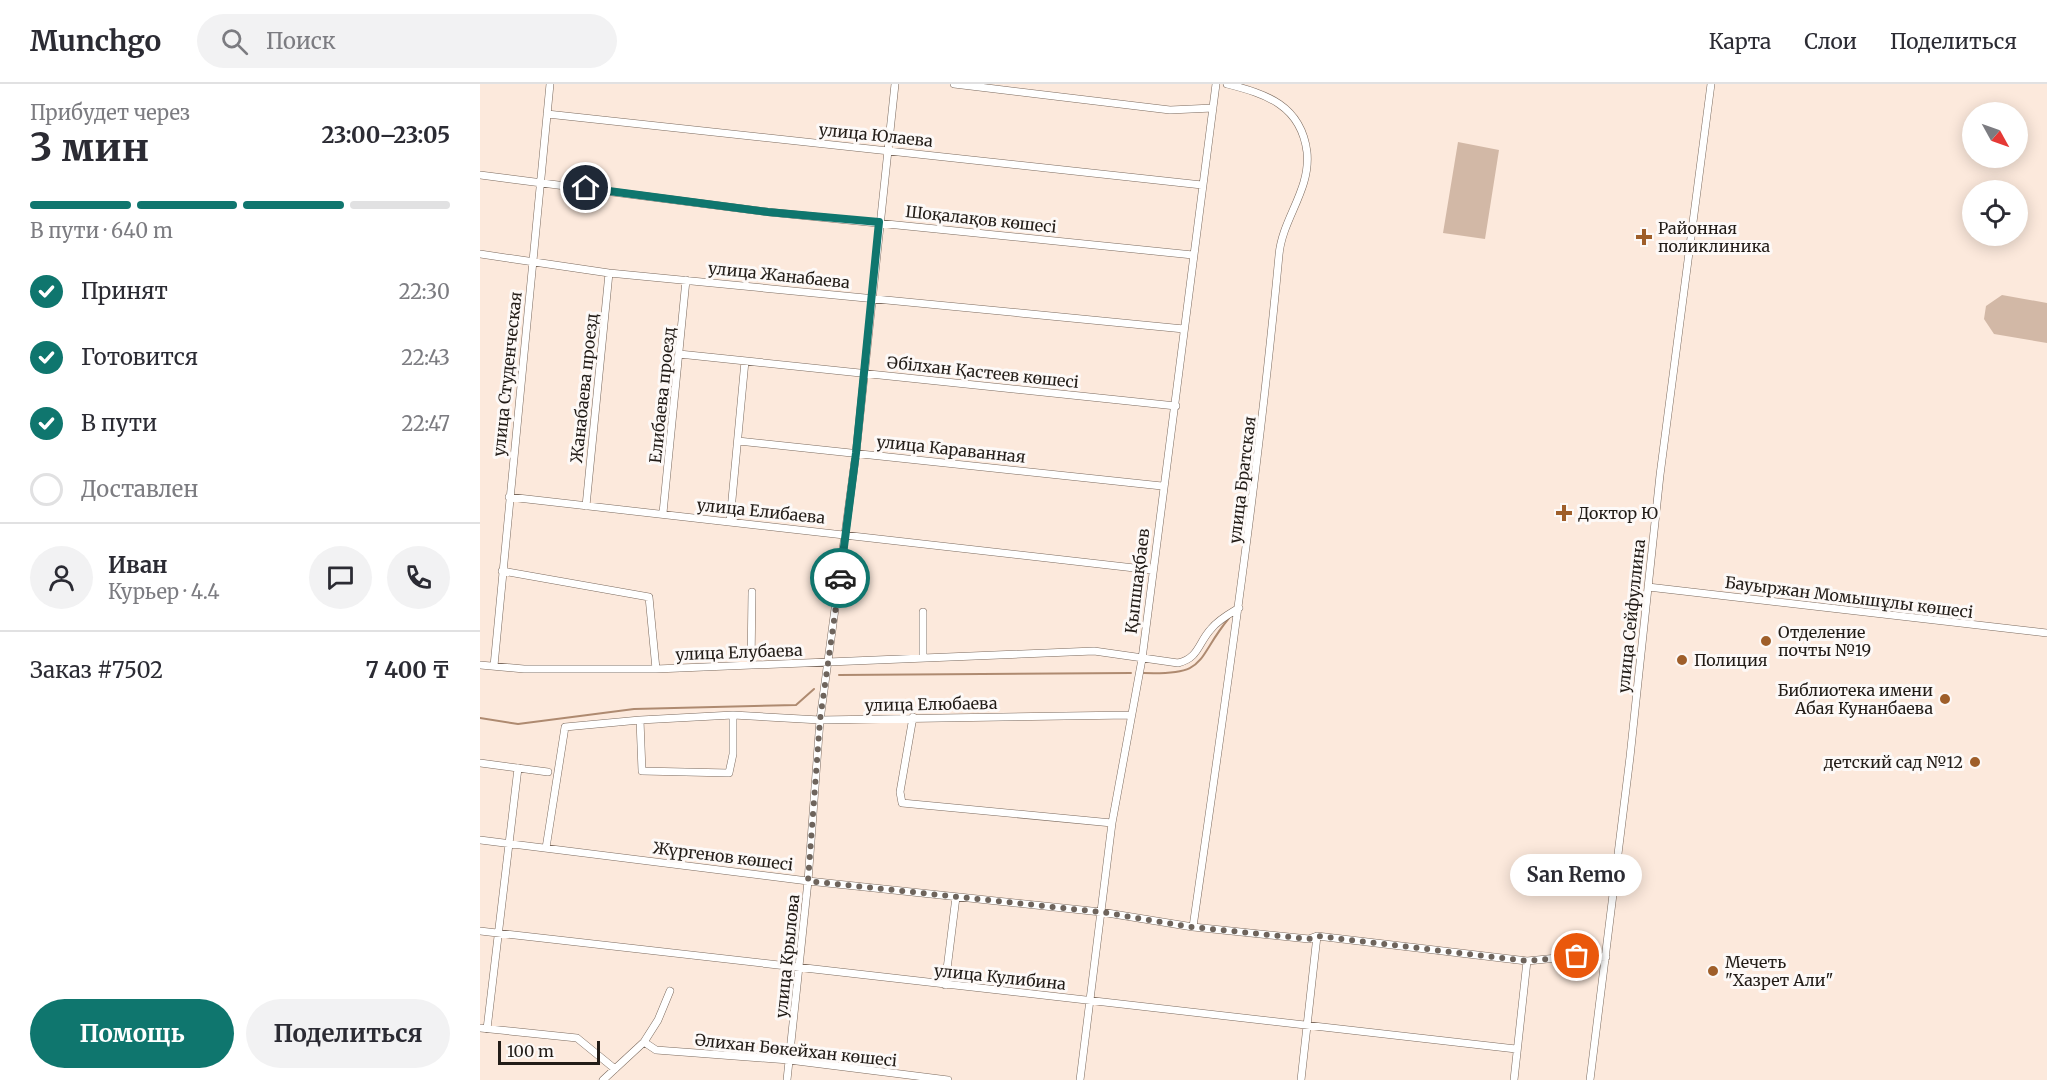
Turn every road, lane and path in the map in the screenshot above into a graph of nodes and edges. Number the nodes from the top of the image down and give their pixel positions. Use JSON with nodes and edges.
{"nodes":[{"id":1,"x":550,"y":84,"type":"edge"},
{"id":2,"x":895,"y":84,"type":"edge"},
{"id":3,"x":954,"y":84,"type":"edge"},
{"id":4,"x":1216,"y":84,"type":"edge"},
{"id":5,"x":1227,"y":84,"type":"edge"},
{"id":6,"x":1711,"y":84,"type":"edge"},
{"id":7,"x":1213,"y":108,"type":"junction"},
{"id":8,"x":547,"y":114,"type":"junction"},
{"id":9,"x":889,"y":150,"type":"junction"},
{"id":10,"x":480,"y":175,"type":"edge"},
{"id":11,"x":540,"y":182,"type":"junction"},
{"id":12,"x":1202,"y":185,"type":"junction"},
{"id":13,"x":879,"y":222,"type":"junction"},
{"id":14,"x":480,"y":254,"type":"edge"},
{"id":15,"x":1193,"y":255,"type":"junction"},
{"id":16,"x":532,"y":260,"type":"junction"},
{"id":17,"x":609,"y":273,"type":"junction"},
{"id":18,"x":686,"y":280,"type":"junction"},
{"id":19,"x":870,"y":298,"type":"junction"},
{"id":20,"x":1184,"y":329,"type":"junction"},
{"id":21,"x":679,"y":354,"type":"junction"},
{"id":22,"x":745,"y":361,"type":"junction"},
{"id":23,"x":864,"y":373,"type":"junction"},
{"id":24,"x":1176,"y":406,"type":"junction"},
{"id":25,"x":738,"y":441,"type":"junction"},
{"id":26,"x":856,"y":453,"type":"junction"},
{"id":27,"x":1162,"y":486,"type":"junction"},
{"id":28,"x":509,"y":497,"type":"junction"},
{"id":29,"x":586,"y":506,"type":"junction"},
{"id":30,"x":663,"y":513,"type":"junction"},
{"id":31,"x":730,"y":521,"type":"junction"},
{"id":32,"x":844,"y":534,"type":"junction"},
{"id":33,"x":1152,"y":570,"type":"junction"},
{"id":34,"x":501,"y":571,"type":"junction"},
{"id":35,"x":1648,"y":587,"type":"junction"},
{"id":36,"x":752,"y":592,"type":"dead end"},
{"id":37,"x":1239,"y":608,"type":"junction"},
{"id":38,"x":923,"y":612,"type":"dead end"},
{"id":39,"x":2047,"y":633,"type":"edge"},
{"id":40,"x":923,"y":657,"type":"junction"},
{"id":41,"x":1142,"y":659,"type":"junction"},
{"id":42,"x":828,"y":662,"type":"junction"},
{"id":43,"x":480,"y":665,"type":"edge"},
{"id":44,"x":751,"y":665,"type":"junction"},
{"id":45,"x":494,"y":666,"type":"junction"},
{"id":46,"x":656,"y":669,"type":"junction"},
{"id":47,"x":733,"y":715,"type":"junction"},
{"id":48,"x":1130,"y":715,"type":"junction"},
{"id":49,"x":913,"y":717,"type":"junction"},
{"id":50,"x":640,"y":720,"type":"junction"},
{"id":51,"x":820,"y":720,"type":"junction"},
{"id":52,"x":480,"y":764,"type":"edge"},
{"id":53,"x":518,"y":768,"type":"junction"},
{"id":54,"x":548,"y":772,"type":"dead end"},
{"id":55,"x":1112,"y":823,"type":"junction"},
{"id":56,"x":480,"y":840,"type":"edge"},
{"id":57,"x":511,"y":843,"type":"junction"},
{"id":58,"x":546,"y":848,"type":"junction"},
{"id":59,"x":808,"y":881,"type":"junction"},
{"id":60,"x":956,"y":897,"type":"junction"},
{"id":61,"x":1101,"y":912,"type":"junction"},
{"id":62,"x":1192,"y":927,"type":"junction"},
{"id":63,"x":480,"y":931,"type":"edge"},
{"id":64,"x":500,"y":933,"type":"junction"},
{"id":65,"x":1317,"y":936,"type":"junction"},
{"id":66,"x":1606,"y":957,"type":"junction"},
{"id":67,"x":1527,"y":961,"type":"junction"},
{"id":68,"x":799,"y":969,"type":"junction"},
{"id":69,"x":945,"y":985,"type":"junction"},
{"id":70,"x":670,"y":991,"type":"dead end"},
{"id":71,"x":1089,"y":1000,"type":"junction"},
{"id":72,"x":1309,"y":1024,"type":"junction"},
{"id":73,"x":484,"y":1028,"type":"edge"},
{"id":74,"x":644,"y":1042,"type":"junction"},
{"id":75,"x":1516,"y":1049,"type":"junction"},
{"id":76,"x":789,"y":1060,"type":"junction"},
{"id":77,"x":615,"y":1069,"type":"junction"},
{"id":78,"x":603,"y":1080,"type":"edge"},
{"id":79,"x":787,"y":1080,"type":"edge"},
{"id":80,"x":948,"y":1080,"type":"edge"},
{"id":81,"x":1080,"y":1080,"type":"edge"},
{"id":82,"x":1301,"y":1080,"type":"edge"},
{"id":83,"x":1514,"y":1080,"type":"edge"},
{"id":84,"x":1590,"y":1080,"type":"edge"}],
"edges":[{"from":1,"to":8,"type":"street","name":"улица Студенческая"},
{"from":2,"to":9,"type":"street","name":"улица Крылова"},
{"from":3,"to":7,"type":"street"},
{"from":4,"to":7,"type":"street","name":"Қыпшақбаев"},
{"from":5,"to":37,"type":"street","name":"улица Братская"},
{"from":6,"to":35,"type":"street","name":"улица Сейфуллина"},
{"from":7,"to":12,"type":"street","name":"Қыпшақбаев"},
{"from":8,"to":9,"type":"street","name":"улица Юлаева"},
{"from":8,"to":11,"type":"street","name":"улица Студенческая"},
{"from":9,"to":12,"type":"street","name":"улица Юлаева"},
{"from":9,"to":13,"type":"street","name":"улица Крылова"},
{"from":10,"to":11,"type":"street","name":"Шоқалақов көшесі"},
{"from":11,"to":13,"type":"street","name":"Шоқалақов көшесі"},
{"from":11,"to":16,"type":"street","name":"улица Студенческая"},
{"from":12,"to":15,"type":"street","name":"Қыпшақбаев"},
{"from":13,"to":15,"type":"street","name":"Шоқалақов көшесі"},
{"from":13,"to":19,"type":"street","name":"улица Крылова"},
{"from":14,"to":16,"type":"street","name":"улица Жанабаева"},
{"from":15,"to":20,"type":"street","name":"Қыпшақбаев"},
{"from":16,"to":17,"type":"street","name":"улица Жанабаева"},
{"from":16,"to":28,"type":"street","name":"улица Студенческая"},
{"from":17,"to":18,"type":"street","name":"улица Жанабаева"},
{"from":17,"to":29,"type":"street","name":"Жанабаева проезд"},
{"from":18,"to":19,"type":"street","name":"улица Жанабаева"},
{"from":18,"to":21,"type":"street","name":"Елибаева проезд"},
{"from":19,"to":20,"type":"street","name":"улица Жанабаева"},
{"from":19,"to":23,"type":"street","name":"улица Крылова"},
{"from":20,"to":24,"type":"street","name":"Қыпшақбаев"},
{"from":21,"to":22,"type":"street","name":"Әбілхан Қастеев көшесі"},
{"from":21,"to":30,"type":"street","name":"Елибаева проезд"},
{"from":22,"to":23,"type":"street","name":"Әбілхан Қастеев көшесі"},
{"from":22,"to":25,"type":"street"},
{"from":23,"to":24,"type":"street","name":"Әбілхан Қастеев көшесі"},
{"from":23,"to":26,"type":"street","name":"улица Крылова"},
{"from":24,"to":27,"type":"street","name":"Қыпшақбаев"},
{"from":25,"to":26,"type":"street","name":"улица Караванная"},
{"from":25,"to":31,"type":"street"},
{"from":26,"to":27,"type":"street","name":"улица Караванная"},
{"from":26,"to":32,"type":"street","name":"улица Крылова"},
{"from":27,"to":33,"type":"street","name":"Қыпшақбаев"},
{"from":28,"to":29,"type":"street","name":"улица Елибаева"},
{"from":28,"to":34,"type":"street","name":"улица Студенческая"},
{"from":29,"to":30,"type":"street","name":"улица Елибаева"},
{"from":30,"to":31,"type":"street","name":"улица Елибаева"},
{"from":31,"to":32,"type":"street","name":"улица Елибаева"},
{"from":32,"to":33,"type":"street","name":"улица Елибаева"},
{"from":32,"to":42,"type":"street","name":"улица Крылова"},
{"from":33,"to":41,"type":"street","name":"Қыпшақбаев"},
{"from":34,"to":45,"type":"street","name":"улица Студенческая"},
{"from":34,"to":46,"type":"street"},
{"from":35,"to":39,"type":"street","name":"Бауыржан Момышұлы көшесі"},
{"from":35,"to":66,"type":"street","name":"улица Сейфуллина"},
{"from":36,"to":44,"type":"street"},
{"from":37,"to":41,"type":"street","name":"улица Елубаева"},
{"from":37,"to":62,"type":"street","name":"улица Братская"},
{"from":38,"to":40,"type":"street"},
{"from":40,"to":41,"type":"street","name":"улица Елубаева"},
{"from":40,"to":42,"type":"street","name":"улица Елубаева"},
{"from":41,"to":48,"type":"street","name":"Қыпшақбаев"},
{"from":42,"to":44,"type":"street","name":"улица Елубаева"},
{"from":42,"to":51,"type":"street","name":"улица Крылова"},
{"from":43,"to":45,"type":"street","name":"улица Елубаева"},
{"from":44,"to":46,"type":"street","name":"улица Елубаева"},
{"from":45,"to":46,"type":"street","name":"улица Елубаева"},
{"from":47,"to":50,"type":"street","name":"улица Елюбаева"},
{"from":47,"to":50,"type":"street"},
{"from":47,"to":51,"type":"street","name":"улица Елюбаева"},
{"from":48,"to":49,"type":"street","name":"улица Елюбаева"},
{"from":48,"to":55,"type":"street","name":"Қыпшақбаев"},
{"from":49,"to":51,"type":"street","name":"улица Елюбаева"},
{"from":49,"to":55,"type":"street"},
{"from":50,"to":58,"type":"street","name":"улица Елюбаева"},
{"from":51,"to":59,"type":"street","name":"улица Крылова"},
{"from":52,"to":53,"type":"street"},
{"from":53,"to":54,"type":"street"},
{"from":53,"to":57,"type":"street"},
{"from":55,"to":61,"type":"street","name":"Қыпшақбаев"},
{"from":56,"to":57,"type":"street","name":"Жүргенов көшесі"},
{"from":57,"to":58,"type":"street","name":"Жүргенов көшесі"},
{"from":57,"to":64,"type":"street"},
{"from":58,"to":59,"type":"street","name":"Жүргенов көшесі"},
{"from":59,"to":60,"type":"street","name":"Жүргенов көшесі"},
{"from":59,"to":68,"type":"street","name":"улица Крылова"},
{"from":60,"to":61,"type":"street","name":"Жүргенов көшесі"},
{"from":60,"to":69,"type":"street"},
{"from":61,"to":62,"type":"street","name":"Жүргенов көшесі"},
{"from":61,"to":71,"type":"street","name":"Қыпшақбаев"},
{"from":62,"to":65,"type":"street","name":"Жүргенов көшесі"},
{"from":63,"to":64,"type":"street","name":"улица Кулибина"},
{"from":64,"to":68,"type":"street","name":"улица Кулибина"},
{"from":64,"to":73,"type":"street"},
{"from":65,"to":67,"type":"street","name":"Жүргенов көшесі"},
{"from":65,"to":72,"type":"street"},
{"from":66,"to":67,"type":"street","name":"Жүргенов көшесі"},
{"from":66,"to":84,"type":"street","name":"улица Сейфуллина"},
{"from":67,"to":75,"type":"street"},
{"from":68,"to":69,"type":"street","name":"улица Кулибина"},
{"from":68,"to":76,"type":"street","name":"улица Крылова"},
{"from":69,"to":71,"type":"street","name":"улица Кулибина"},
{"from":70,"to":74,"type":"street"},
{"from":71,"to":72,"type":"street","name":"улица Кулибина"},
{"from":71,"to":81,"type":"street","name":"Қыпшақбаев"},
{"from":72,"to":75,"type":"street","name":"улица Кулибина"},
{"from":72,"to":82,"type":"street"},
{"from":73,"to":77,"type":"street"},
{"from":74,"to":76,"type":"street","name":"Әлихан Бөкейхан көшесі"},
{"from":74,"to":77,"type":"street"},
{"from":75,"to":83,"type":"street"},
{"from":76,"to":79,"type":"street","name":"улица Крылова"},
{"from":76,"to":80,"type":"street","name":"Әлихан Бөкейхан көшесі"},
{"from":77,"to":78,"type":"street"}]}
